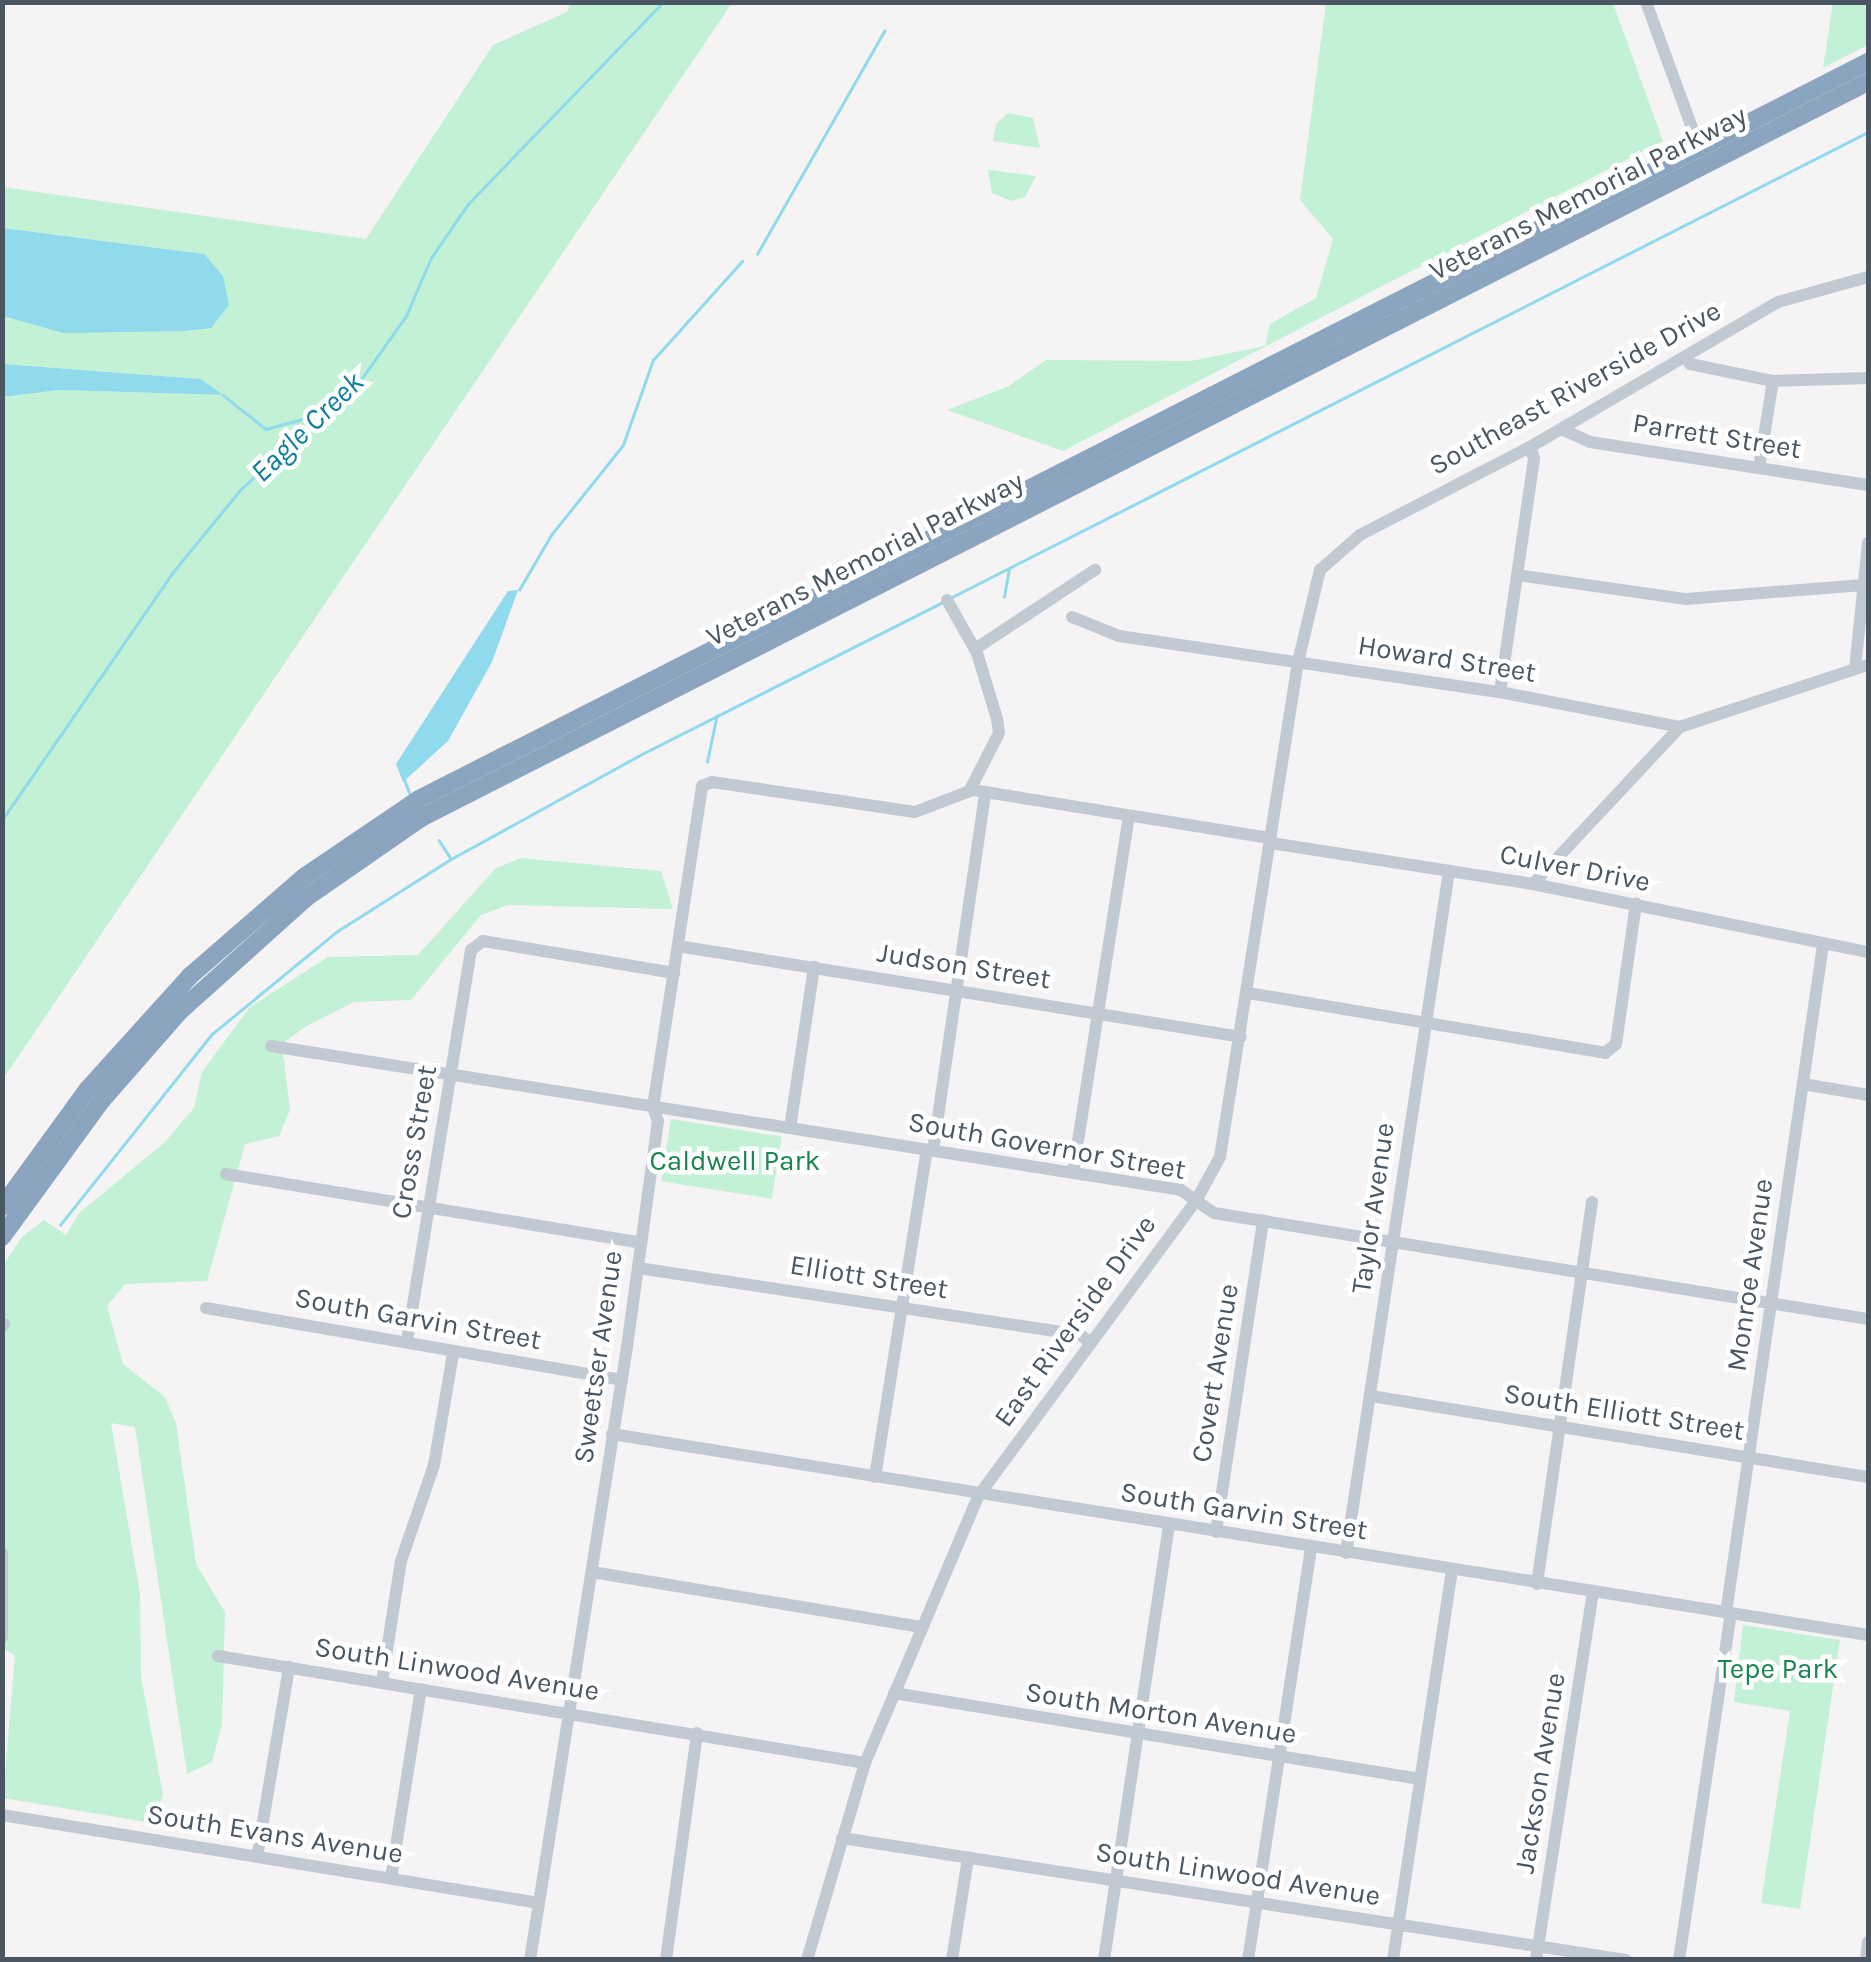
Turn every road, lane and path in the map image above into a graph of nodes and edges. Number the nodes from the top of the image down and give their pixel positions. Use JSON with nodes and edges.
{"nodes":[{"id":1,"x":1646,"y":2,"type":"edge"},
{"id":2,"x":1868,"y":62,"type":"edge"},
{"id":3,"x":1868,"y":82,"type":"edge"},
{"id":4,"x":1703,"y":156,"type":"junction"},
{"id":5,"x":1868,"y":277,"type":"edge"},
{"id":6,"x":1686,"y":357,"type":"junction"},
{"id":7,"x":1868,"y":378,"type":"edge"},
{"id":8,"x":1773,"y":381,"type":"junction"},
{"id":9,"x":1561,"y":430,"type":"junction"},
{"id":10,"x":1530,"y":448,"type":"junction"},
{"id":11,"x":1759,"y":468,"type":"junction"},
{"id":12,"x":1868,"y":485,"type":"edge"},
{"id":13,"x":1868,"y":543,"type":"edge"},
{"id":14,"x":1095,"y":570,"type":"dead end"},
{"id":15,"x":1320,"y":570,"type":"joint"},
{"id":16,"x":1518,"y":575,"type":"junction"},
{"id":17,"x":1863,"y":585,"type":"junction"},
{"id":18,"x":947,"y":600,"type":"dead end"},
{"id":19,"x":1072,"y":618,"type":"dead end"},
{"id":20,"x":974,"y":649,"type":"junction"},
{"id":21,"x":1298,"y":662,"type":"junction"},
{"id":22,"x":1862,"y":667,"type":"edge"},
{"id":23,"x":1500,"y":692,"type":"junction"},
{"id":24,"x":1680,"y":727,"type":"junction"},
{"id":25,"x":726,"y":785,"type":"joint"},
{"id":26,"x":970,"y":790,"type":"junction"},
{"id":27,"x":985,"y":792,"type":"junction"},
{"id":28,"x":1130,"y":816,"type":"junction"},
{"id":29,"x":1271,"y":840,"type":"junction"},
{"id":30,"x":1450,"y":870,"type":"junction"},
{"id":31,"x":1534,"y":884,"type":"junction"},
{"id":32,"x":1636,"y":904,"type":"junction"},
{"id":33,"x":1823,"y":945,"type":"junction"},
{"id":34,"x":678,"y":946,"type":"junction"},
{"id":35,"x":1868,"y":952,"type":"edge"},
{"id":36,"x":814,"y":967,"type":"junction"},
{"id":37,"x":674,"y":973,"type":"junction"},
{"id":38,"x":957,"y":990,"type":"junction"},
{"id":39,"x":1248,"y":994,"type":"junction"},
{"id":40,"x":1098,"y":1013,"type":"junction"},
{"id":41,"x":1425,"y":1023,"type":"junction"},
{"id":42,"x":1241,"y":1036,"type":"junction"},
{"id":43,"x":271,"y":1046,"type":"dead end"},
{"id":44,"x":452,"y":1073,"type":"junction"},
{"id":45,"x":1803,"y":1084,"type":"junction"},
{"id":46,"x":1868,"y":1095,"type":"edge"},
{"id":47,"x":654,"y":1107,"type":"junction"},
{"id":48,"x":790,"y":1128,"type":"junction"},
{"id":49,"x":930,"y":1151,"type":"junction"},
{"id":50,"x":1073,"y":1173,"type":"junction"},
{"id":51,"x":226,"y":1174,"type":"dead end"},
{"id":52,"x":1196,"y":1199,"type":"junction"},
{"id":53,"x":1592,"y":1202,"type":"dead end"},
{"id":54,"x":427,"y":1207,"type":"junction"},
{"id":55,"x":2,"y":1208,"type":"edge"},
{"id":56,"x":1263,"y":1222,"type":"junction"},
{"id":57,"x":2,"y":1237,"type":"edge"},
{"id":58,"x":640,"y":1243,"type":"junction"},
{"id":59,"x":1392,"y":1243,"type":"junction"},
{"id":60,"x":638,"y":1268,"type":"junction"},
{"id":61,"x":1581,"y":1273,"type":"junction"},
{"id":62,"x":1770,"y":1304,"type":"junction"},
{"id":63,"x":902,"y":1307,"type":"junction"},
{"id":64,"x":206,"y":1308,"type":"dead end"},
{"id":65,"x":1868,"y":1320,"type":"edge"},
{"id":66,"x":408,"y":1341,"type":"junction"},
{"id":67,"x":1089,"y":1342,"type":"junction"},
{"id":68,"x":453,"y":1354,"type":"junction"},
{"id":69,"x":622,"y":1380,"type":"junction"},
{"id":70,"x":1371,"y":1396,"type":"junction"},
{"id":71,"x":1559,"y":1427,"type":"junction"},
{"id":72,"x":612,"y":1434,"type":"junction"},
{"id":73,"x":1749,"y":1457,"type":"junction"},
{"id":74,"x":876,"y":1477,"type":"junction"},
{"id":75,"x":1868,"y":1477,"type":"edge"},
{"id":76,"x":979,"y":1495,"type":"junction"},
{"id":77,"x":1170,"y":1525,"type":"junction"},
{"id":78,"x":1216,"y":1532,"type":"junction"},
{"id":79,"x":1310,"y":1548,"type":"junction"},
{"id":80,"x":2,"y":1553,"type":"edge"},
{"id":81,"x":1346,"y":1553,"type":"junction"},
{"id":82,"x":1452,"y":1570,"type":"junction"},
{"id":83,"x":592,"y":1572,"type":"junction"},
{"id":84,"x":1536,"y":1584,"type":"junction"},
{"id":85,"x":1593,"y":1593,"type":"junction"},
{"id":86,"x":1729,"y":1614,"type":"junction"},
{"id":87,"x":922,"y":1627,"type":"junction"},
{"id":88,"x":1868,"y":1635,"type":"edge"},
{"id":89,"x":2,"y":1637,"type":"edge"},
{"id":90,"x":218,"y":1656,"type":"dead end"},
{"id":91,"x":289,"y":1667,"type":"junction"},
{"id":92,"x":382,"y":1682,"type":"junction"},
{"id":93,"x":422,"y":1690,"type":"junction"},
{"id":94,"x":894,"y":1693,"type":"junction"},
{"id":95,"x":569,"y":1713,"type":"junction"},
{"id":96,"x":697,"y":1734,"type":"junction"},
{"id":97,"x":1138,"y":1734,"type":"junction"},
{"id":98,"x":1278,"y":1756,"type":"junction"},
{"id":99,"x":865,"y":1763,"type":"junction"},
{"id":100,"x":1420,"y":1779,"type":"junction"},
{"id":101,"x":2,"y":1815,"type":"edge"},
{"id":102,"x":842,"y":1838,"type":"junction"},
{"id":103,"x":257,"y":1856,"type":"junction"},
{"id":104,"x":968,"y":1858,"type":"junction"},
{"id":105,"x":391,"y":1878,"type":"junction"},
{"id":106,"x":1116,"y":1881,"type":"junction"},
{"id":107,"x":1256,"y":1902,"type":"junction"},
{"id":108,"x":539,"y":1903,"type":"junction"},
{"id":109,"x":1398,"y":1924,"type":"junction"},
{"id":110,"x":1868,"y":1942,"type":"edge"},
{"id":111,"x":1537,"y":1953,"type":"edge"},
{"id":112,"x":530,"y":1960,"type":"edge"},
{"id":113,"x":666,"y":1960,"type":"edge"},
{"id":114,"x":807,"y":1960,"type":"edge"},
{"id":115,"x":952,"y":1960,"type":"edge"},
{"id":116,"x":1104,"y":1960,"type":"edge"},
{"id":117,"x":1248,"y":1960,"type":"edge"},
{"id":118,"x":1393,"y":1960,"type":"edge"},
{"id":119,"x":1626,"y":1960,"type":"edge"},
{"id":120,"x":1679,"y":1960,"type":"edge"},
{"id":121,"x":1866,"y":1960,"type":"edge"}],
"edges":[{"from":1,"to":4,"type":"street"},
{"from":2,"to":4,"type":"highway","name":"Veterans Memorial Parkway"},
{"from":3,"to":4,"type":"highway","name":"Veterans Memorial Parkway"},
{"from":4,"to":55,"type":"highway","name":"Veterans Memorial Parkway"},
{"from":4,"to":57,"type":"highway","name":"Veterans Memorial Parkway"},
{"from":5,"to":6,"type":"street","name":"Southeast Riverside Drive"},
{"from":6,"to":8,"type":"street"},
{"from":6,"to":9,"type":"street","name":"Southeast Riverside Drive"},
{"from":7,"to":8,"type":"street"},
{"from":8,"to":11,"type":"street"},
{"from":9,"to":10,"type":"street","name":"Southeast Riverside Drive"},
{"from":9,"to":11,"type":"street","name":"Parrett Street"},
{"from":10,"to":15,"type":"street","name":"Southeast Riverside Drive"},
{"from":10,"to":16,"type":"street"},
{"from":11,"to":12,"type":"street","name":"Parrett Street"},
{"from":13,"to":17,"type":"street"},
{"from":14,"to":20,"type":"street"},
{"from":15,"to":21,"type":"street","name":"East Riverside Drive"},
{"from":16,"to":17,"type":"street"},
{"from":16,"to":23,"type":"street"},
{"from":17,"to":22,"type":"street"},
{"from":18,"to":20,"type":"street"},
{"from":19,"to":21,"type":"street","name":"Howard Street"},
{"from":20,"to":26,"type":"street"},
{"from":21,"to":23,"type":"street","name":"Howard Street"},
{"from":21,"to":29,"type":"street","name":"East Riverside Drive"},
{"from":22,"to":24,"type":"street"},
{"from":23,"to":24,"type":"street","name":"Howard Street"},
{"from":24,"to":31,"type":"street"},
{"from":25,"to":26,"type":"street","name":"Culver Drive"},
{"from":25,"to":34,"type":"street","name":"Sweetser Avenue"},
{"from":26,"to":27,"type":"street","name":"Culver Drive"},
{"from":27,"to":28,"type":"street","name":"Culver Drive"},
{"from":27,"to":38,"type":"street"},
{"from":28,"to":29,"type":"street","name":"Culver Drive"},
{"from":28,"to":40,"type":"street"},
{"from":29,"to":30,"type":"street","name":"Culver Drive"},
{"from":29,"to":39,"type":"street","name":"East Riverside Drive"},
{"from":30,"to":31,"type":"street","name":"Culver Drive"},
{"from":30,"to":41,"type":"street","name":"Taylor Avenue"},
{"from":31,"to":32,"type":"street","name":"Culver Drive"},
{"from":32,"to":33,"type":"street","name":"Culver Drive"},
{"from":32,"to":41,"type":"street"},
{"from":33,"to":35,"type":"street","name":"Culver Drive"},
{"from":33,"to":45,"type":"street","name":"Monroe Avenue"},
{"from":34,"to":36,"type":"street","name":"Judson Street"},
{"from":34,"to":37,"type":"street","name":"Sweetser Avenue"},
{"from":36,"to":38,"type":"street","name":"Judson Street"},
{"from":36,"to":48,"type":"street"},
{"from":37,"to":44,"type":"street","name":"Cross Street"},
{"from":37,"to":47,"type":"street","name":"Sweetser Avenue"},
{"from":38,"to":40,"type":"street","name":"Judson Street"},
{"from":38,"to":49,"type":"street"},
{"from":39,"to":41,"type":"street"},
{"from":39,"to":42,"type":"street","name":"East Riverside Drive"},
{"from":40,"to":42,"type":"street","name":"Judson Street"},
{"from":40,"to":50,"type":"street"},
{"from":41,"to":59,"type":"street","name":"Taylor Avenue"},
{"from":42,"to":52,"type":"street","name":"East Riverside Drive"},
{"from":43,"to":44,"type":"street","name":"South Governor Street"},
{"from":44,"to":47,"type":"street","name":"South Governor Street"},
{"from":44,"to":54,"type":"street","name":"Cross Street"},
{"from":45,"to":46,"type":"street"},
{"from":45,"to":62,"type":"street","name":"Monroe Avenue"},
{"from":47,"to":48,"type":"street","name":"South Governor Street"},
{"from":47,"to":58,"type":"street","name":"Sweetser Avenue"},
{"from":48,"to":49,"type":"street","name":"South Governor Street"},
{"from":49,"to":50,"type":"street","name":"South Governor Street"},
{"from":49,"to":63,"type":"street"},
{"from":50,"to":52,"type":"street","name":"South Governor Street"},
{"from":51,"to":54,"type":"street"},
{"from":52,"to":56,"type":"street","name":"South Governor Street"},
{"from":52,"to":67,"type":"street","name":"East Riverside Drive"},
{"from":53,"to":61,"type":"street"},
{"from":54,"to":58,"type":"street"},
{"from":54,"to":66,"type":"street","name":"Cross Street"},
{"from":56,"to":59,"type":"street","name":"South Governor Street"},
{"from":56,"to":78,"type":"street","name":"Covert Avenue"},
{"from":58,"to":60,"type":"street","name":"Sweetser Avenue"},
{"from":59,"to":61,"type":"street","name":"South Governor Street"},
{"from":59,"to":70,"type":"street","name":"Taylor Avenue"},
{"from":60,"to":63,"type":"street","name":"Elliott Street"},
{"from":60,"to":69,"type":"street","name":"Sweetser Avenue"},
{"from":61,"to":62,"type":"street","name":"South Governor Street"},
{"from":61,"to":71,"type":"street"},
{"from":62,"to":65,"type":"street","name":"South Governor Street"},
{"from":62,"to":73,"type":"street","name":"Monroe Avenue"},
{"from":63,"to":67,"type":"street","name":"Elliott Street"},
{"from":63,"to":74,"type":"street"},
{"from":64,"to":66,"type":"street","name":"South Garvin Street"},
{"from":66,"to":68,"type":"street","name":"South Garvin Street"},
{"from":67,"to":76,"type":"street","name":"East Riverside Drive"},
{"from":68,"to":69,"type":"street","name":"South Garvin Street"},
{"from":68,"to":92,"type":"street"},
{"from":69,"to":72,"type":"street","name":"Sweetser Avenue"},
{"from":70,"to":71,"type":"street","name":"South Elliott Street"},
{"from":70,"to":81,"type":"street","name":"Taylor Avenue"},
{"from":71,"to":73,"type":"street","name":"South Elliott Street"},
{"from":71,"to":84,"type":"street"},
{"from":72,"to":74,"type":"street","name":"South Garvin Street"},
{"from":72,"to":83,"type":"street","name":"Sweetser Avenue"},
{"from":73,"to":75,"type":"street","name":"South Elliott Street"},
{"from":73,"to":86,"type":"street","name":"Monroe Avenue"},
{"from":74,"to":76,"type":"street","name":"South Garvin Street"},
{"from":76,"to":77,"type":"street","name":"South Garvin Street"},
{"from":76,"to":87,"type":"street","name":"East Riverside Drive"},
{"from":77,"to":78,"type":"street","name":"South Garvin Street"},
{"from":77,"to":97,"type":"street"},
{"from":78,"to":79,"type":"street","name":"South Garvin Street"},
{"from":79,"to":81,"type":"street","name":"South Garvin Street"},
{"from":79,"to":98,"type":"street"},
{"from":80,"to":89,"type":"street"},
{"from":81,"to":82,"type":"street","name":"South Garvin Street"},
{"from":82,"to":84,"type":"street","name":"South Garvin Street"},
{"from":82,"to":100,"type":"street"},
{"from":83,"to":87,"type":"street"},
{"from":83,"to":95,"type":"street","name":"Sweetser Avenue"},
{"from":84,"to":85,"type":"street","name":"South Garvin Street"},
{"from":85,"to":86,"type":"street","name":"South Garvin Street"},
{"from":85,"to":111,"type":"street","name":"Jackson Avenue"},
{"from":86,"to":88,"type":"street","name":"South Garvin Street"},
{"from":86,"to":120,"type":"street","name":"Monroe Avenue"},
{"from":87,"to":94,"type":"street","name":"East Riverside Drive"},
{"from":90,"to":91,"type":"street","name":"South Linwood Avenue"},
{"from":91,"to":92,"type":"street","name":"South Linwood Avenue"},
{"from":91,"to":103,"type":"street"},
{"from":92,"to":93,"type":"street","name":"South Linwood Avenue"},
{"from":93,"to":95,"type":"street","name":"South Linwood Avenue"},
{"from":93,"to":105,"type":"street"},
{"from":94,"to":97,"type":"street","name":"South Morton Avenue"},
{"from":94,"to":99,"type":"street","name":"East Riverside Drive"},
{"from":95,"to":96,"type":"street","name":"South Linwood Avenue"},
{"from":95,"to":108,"type":"street","name":"Sweetser Avenue"},
{"from":96,"to":99,"type":"street","name":"South Linwood Avenue"},
{"from":96,"to":113,"type":"street"},
{"from":97,"to":98,"type":"street","name":"South Morton Avenue"},
{"from":97,"to":106,"type":"street"},
{"from":98,"to":100,"type":"street","name":"South Morton Avenue"},
{"from":98,"to":107,"type":"street"},
{"from":99,"to":102,"type":"street","name":"East Riverside Drive"},
{"from":100,"to":109,"type":"street"},
{"from":101,"to":103,"type":"street","name":"South Evans Avenue"},
{"from":102,"to":104,"type":"street","name":"South Linwood Avenue"},
{"from":102,"to":114,"type":"street","name":"East Riverside Drive"},
{"from":103,"to":105,"type":"street","name":"South Evans Avenue"},
{"from":104,"to":106,"type":"street","name":"South Linwood Avenue"},
{"from":104,"to":115,"type":"street"},
{"from":105,"to":108,"type":"street","name":"South Evans Avenue"},
{"from":106,"to":107,"type":"street","name":"South Linwood Avenue"},
{"from":106,"to":116,"type":"street"},
{"from":107,"to":109,"type":"street","name":"South Linwood Avenue"},
{"from":107,"to":117,"type":"street"},
{"from":108,"to":112,"type":"street","name":"Sweetser Avenue"},
{"from":109,"to":111,"type":"street","name":"South Linwood Avenue"},
{"from":109,"to":118,"type":"street"},
{"from":110,"to":121,"type":"street"},
{"from":111,"to":119,"type":"street","name":"South Linwood Avenue"}]}
